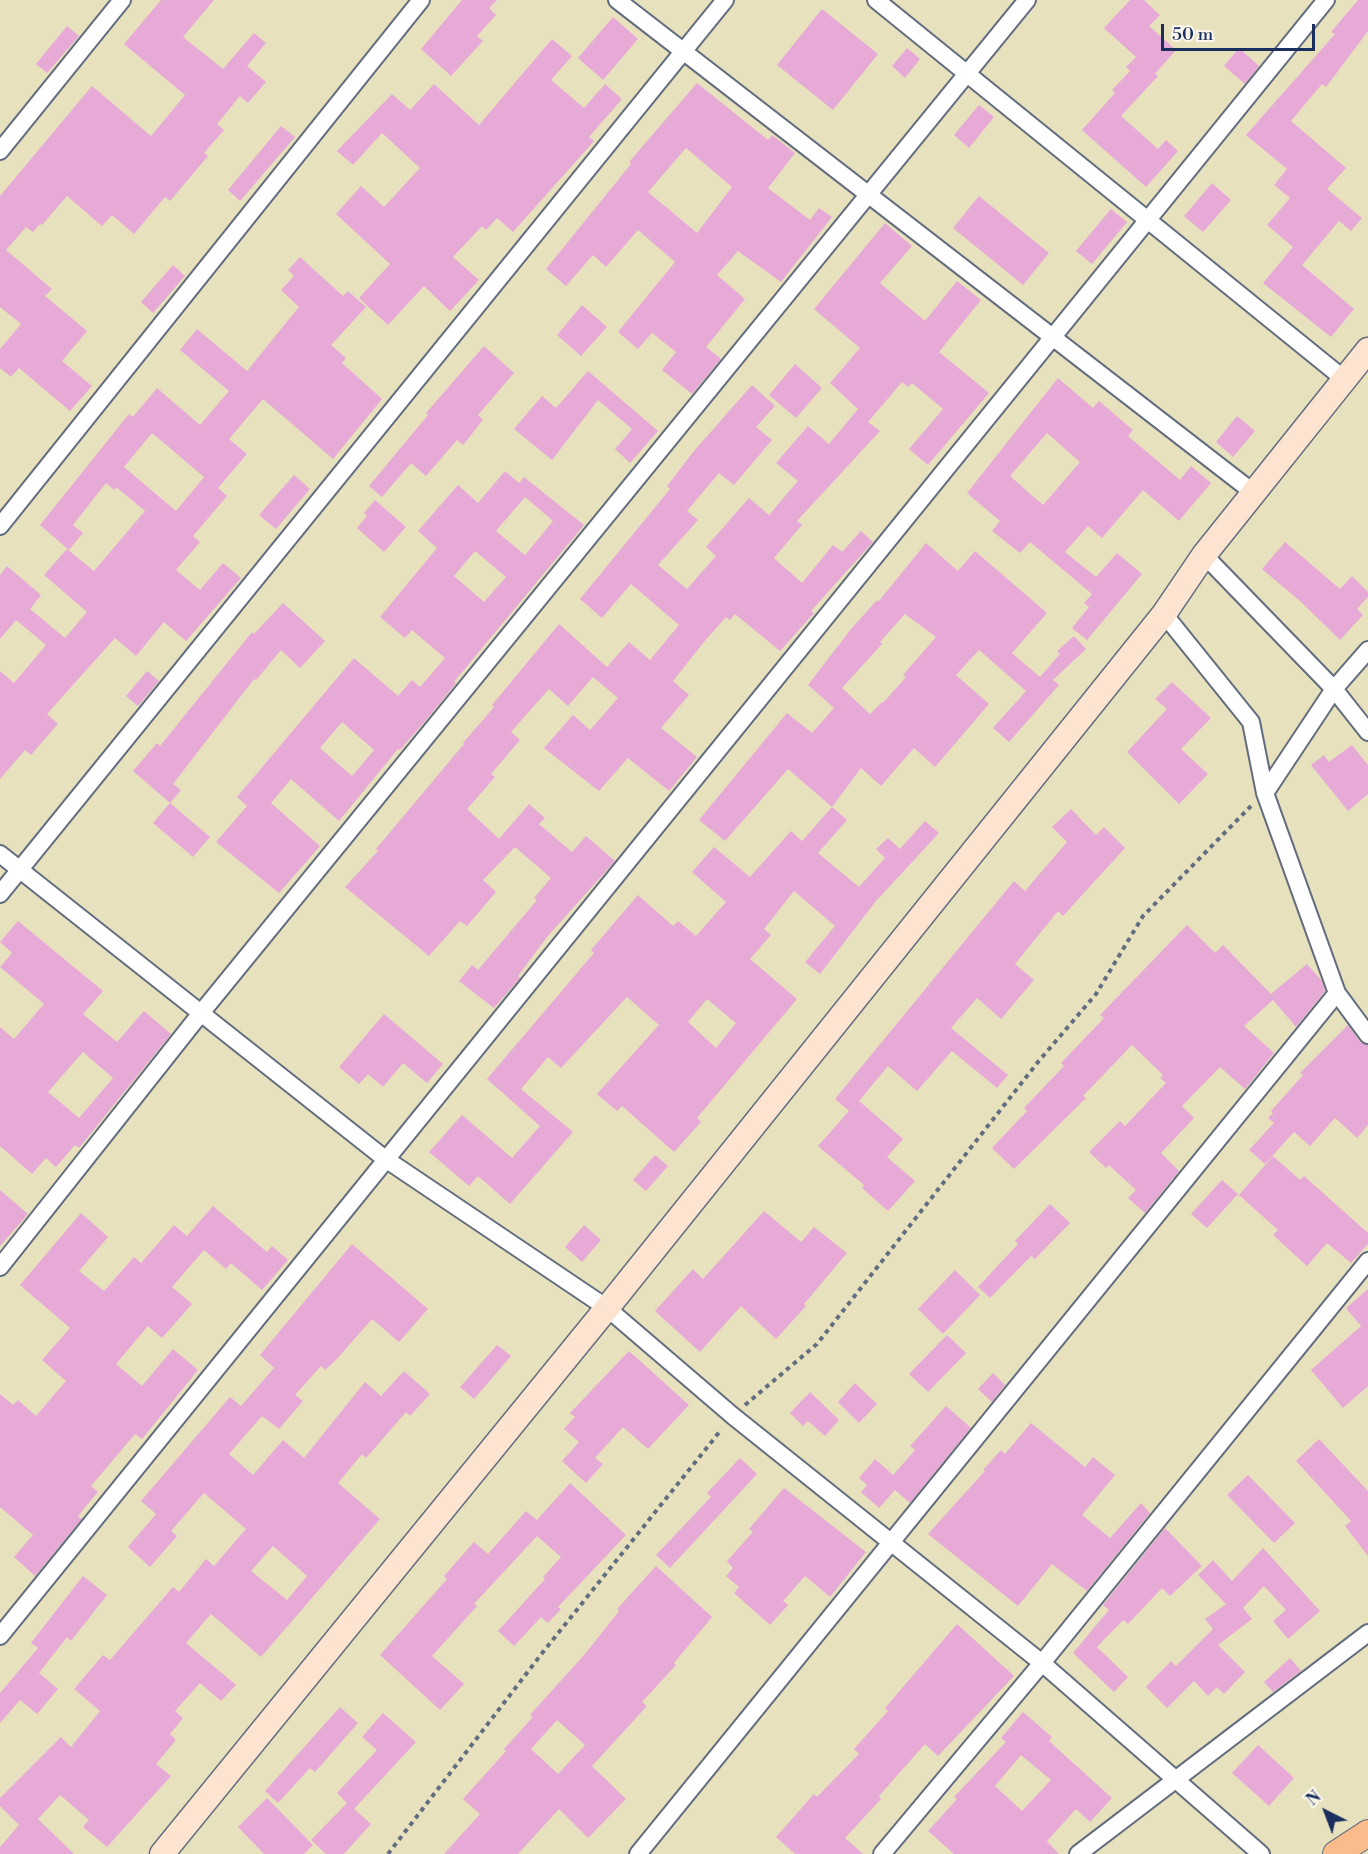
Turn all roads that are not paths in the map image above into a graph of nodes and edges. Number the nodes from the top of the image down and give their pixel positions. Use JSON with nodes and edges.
{"nodes":[{"id":1,"x":122,"y":0,"type":"edge"},
{"id":2,"x":421,"y":0,"type":"edge"},
{"id":3,"x":617,"y":0,"type":"edge"},
{"id":4,"x":725,"y":0,"type":"edge"},
{"id":5,"x":876,"y":0,"type":"edge"},
{"id":6,"x":1027,"y":0,"type":"edge"},
{"id":7,"x":1326,"y":0,"type":"edge"},
{"id":8,"x":684,"y":51,"type":"junction"},
{"id":9,"x":967,"y":74,"type":"junction"},
{"id":10,"x":0,"y":151,"type":"edge"},
{"id":11,"x":867,"y":194,"type":"junction"},
{"id":12,"x":1147,"y":219,"type":"junction"},
{"id":13,"x":1054,"y":338,"type":"junction"},
{"id":14,"x":1368,"y":350,"type":"edge"},
{"id":15,"x":1344,"y":379,"type":"junction"},
{"id":16,"x":1254,"y":493,"type":"junction"},
{"id":17,"x":0,"y":526,"type":"edge"},
{"id":18,"x":1204,"y":555,"type":"junction"},
{"id":19,"x":1164,"y":615,"type":"junction"},
{"id":20,"x":1368,"y":650,"type":"edge"},
{"id":21,"x":1335,"y":688,"type":"junction"},
{"id":22,"x":1368,"y":732,"type":"edge"},
{"id":23,"x":1265,"y":793,"type":"junction"},
{"id":24,"x":0,"y":854,"type":"edge"},
{"id":25,"x":20,"y":869,"type":"junction"},
{"id":26,"x":0,"y":894,"type":"edge"},
{"id":27,"x":1337,"y":993,"type":"junction"},
{"id":28,"x":201,"y":1013,"type":"junction"},
{"id":29,"x":1368,"y":1035,"type":"edge"},
{"id":30,"x":384,"y":1158,"type":"junction"},
{"id":31,"x":1368,"y":1262,"type":"edge"},
{"id":32,"x":0,"y":1267,"type":"edge"},
{"id":33,"x":607,"y":1308,"type":"junction"},
{"id":34,"x":892,"y":1544,"type":"junction"},
{"id":35,"x":1368,"y":1633,"type":"edge"},
{"id":36,"x":0,"y":1636,"type":"edge"},
{"id":37,"x":1042,"y":1663,"type":"junction"},
{"id":38,"x":1175,"y":1779,"type":"junction"},
{"id":39,"x":1366,"y":1838,"type":"edge"},
{"id":40,"x":162,"y":1854,"type":"edge"},
{"id":41,"x":638,"y":1854,"type":"edge"},
{"id":42,"x":882,"y":1854,"type":"edge"},
{"id":43,"x":1078,"y":1854,"type":"edge"},
{"id":44,"x":1261,"y":1854,"type":"edge"},
{"id":45,"x":1336,"y":1854,"type":"edge"}],
"edges":[{"from":1,"to":10,"type":"street"},
{"from":2,"to":17,"type":"street"},
{"from":3,"to":8,"type":"street"},
{"from":4,"to":8,"type":"street"},
{"from":5,"to":9,"type":"street"},
{"from":6,"to":9,"type":"street"},
{"from":7,"to":12,"type":"street"},
{"from":8,"to":11,"type":"street"},
{"from":8,"to":25,"type":"street"},
{"from":9,"to":11,"type":"street"},
{"from":9,"to":12,"type":"street"},
{"from":11,"to":13,"type":"street"},
{"from":11,"to":28,"type":"street"},
{"from":12,"to":13,"type":"street"},
{"from":12,"to":15,"type":"street"},
{"from":13,"to":16,"type":"street"},
{"from":13,"to":30,"type":"street"},
{"from":14,"to":15,"type":"street"},
{"from":15,"to":16,"type":"street"},
{"from":16,"to":18,"type":"street"},
{"from":18,"to":19,"type":"street"},
{"from":18,"to":21,"type":"street"},
{"from":19,"to":23,"type":"street"},
{"from":19,"to":33,"type":"street"},
{"from":20,"to":21,"type":"street"},
{"from":21,"to":22,"type":"street"},
{"from":21,"to":23,"type":"street"},
{"from":23,"to":27,"type":"street"},
{"from":24,"to":25,"type":"street"},
{"from":25,"to":26,"type":"street"},
{"from":25,"to":28,"type":"street"},
{"from":27,"to":29,"type":"street"},
{"from":27,"to":34,"type":"street"},
{"from":28,"to":30,"type":"street"},
{"from":28,"to":32,"type":"street"},
{"from":30,"to":33,"type":"street"},
{"from":30,"to":36,"type":"street"},
{"from":31,"to":37,"type":"street"},
{"from":33,"to":34,"type":"street"},
{"from":33,"to":40,"type":"street"},
{"from":34,"to":37,"type":"street"},
{"from":34,"to":41,"type":"street"},
{"from":35,"to":38,"type":"street"},
{"from":37,"to":38,"type":"street"},
{"from":37,"to":42,"type":"street"},
{"from":38,"to":43,"type":"street"},
{"from":38,"to":44,"type":"street"},
{"from":39,"to":45,"type":"main road"}]}
